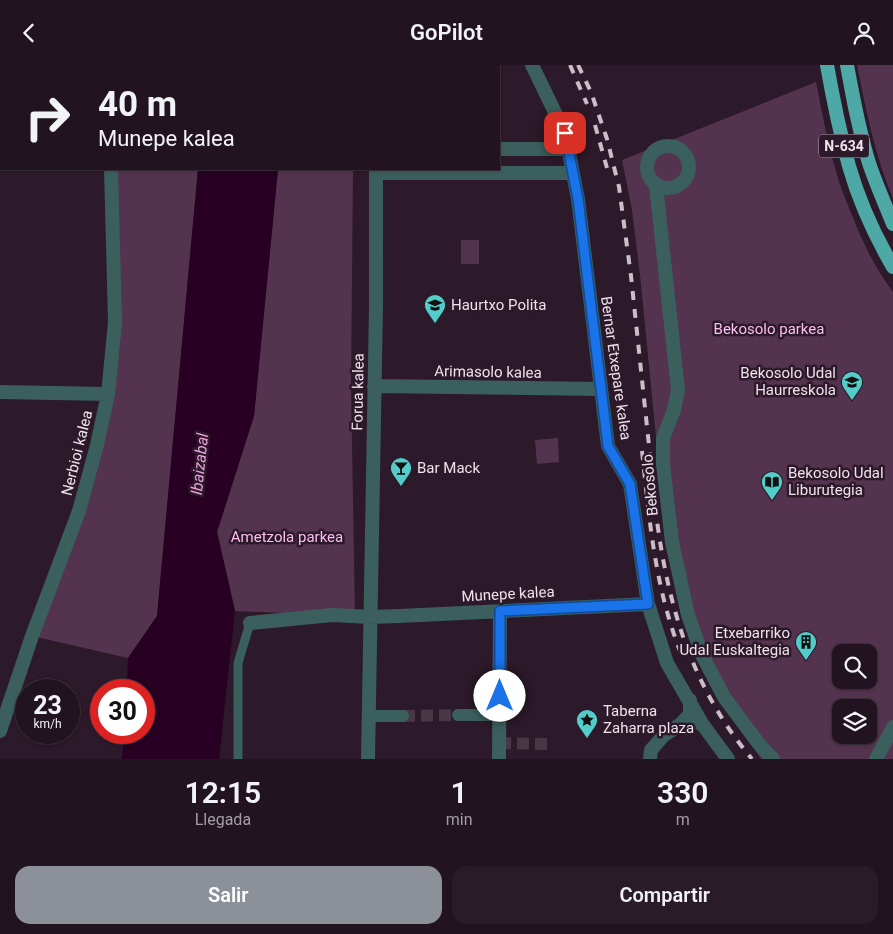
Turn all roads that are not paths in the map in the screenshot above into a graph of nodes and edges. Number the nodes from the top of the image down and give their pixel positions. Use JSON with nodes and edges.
{"nodes":[{"id":1,"x":532,"y":65,"type":"edge"},
{"id":2,"x":827,"y":65,"type":"edge"},
{"id":3,"x":847,"y":65,"type":"edge"},
{"id":4,"x":500,"y":149,"type":"edge"},
{"id":5,"x":568,"y":149,"type":"junction"},
{"id":6,"x":111,"y":170,"type":"edge"},
{"id":7,"x":376,"y":171,"type":"edge"},
{"id":8,"x":573,"y":173,"type":"junction"},
{"id":9,"x":656,"y":185,"type":"dead end"},
{"id":10,"x":893,"y":224,"type":"edge"},
{"id":11,"x":893,"y":267,"type":"edge"},
{"id":12,"x":374,"y":386,"type":"junction"},
{"id":13,"x":601,"y":389,"type":"junction"},
{"id":14,"x":0,"y":392,"type":"edge"},
{"id":15,"x":108,"y":394,"type":"junction"},
{"id":16,"x":648,"y":604,"type":"junction"},
{"id":17,"x":500,"y":611,"type":"junction"},
{"id":18,"x":370,"y":617,"type":"junction"},
{"id":19,"x":250,"y":623,"type":"joint"},
{"id":20,"x":690,"y":699,"type":"junction"},
{"id":21,"x":458,"y":715,"type":"tunnel mouth"},
{"id":22,"x":500,"y":715,"type":"junction"},
{"id":23,"x":368,"y":716,"type":"junction"},
{"id":24,"x":403,"y":716,"type":"tunnel mouth"},
{"id":25,"x":681,"y":724,"type":"junction"},
{"id":26,"x":704,"y":725,"type":"junction"},
{"id":27,"x":893,"y":727,"type":"edge"},
{"id":28,"x":0,"y":731,"type":"edge"},
{"id":29,"x":238,"y":759,"type":"edge"},
{"id":30,"x":368,"y":759,"type":"edge"},
{"id":31,"x":499,"y":759,"type":"edge"},
{"id":32,"x":650,"y":759,"type":"edge"},
{"id":33,"x":728,"y":759,"type":"edge"},
{"id":34,"x":773,"y":759,"type":"edge"},
{"id":35,"x":876,"y":759,"type":"edge"}],
"edges":[{"from":1,"to":5,"type":"street","name":"Bernar Etxepare kalea"},
{"from":2,"to":11,"type":"highway","number":"N-634"},
{"from":3,"to":10,"type":"highway","number":"N-634"},
{"from":4,"to":5,"type":"street"},
{"from":5,"to":8,"type":"street","name":"Bernar Etxepare kalea"},
{"from":6,"to":15,"type":"street","name":"Nerbioi kalea"},
{"from":7,"to":8,"type":"street"},
{"from":7,"to":12,"type":"street","name":"Forua kalea"},
{"from":8,"to":13,"type":"street","name":"Bernar Etxepare kalea"},
{"from":9,"to":34,"type":"street","name":"Bekosolo"},
{"from":12,"to":13,"type":"street","name":"Arimasolo kalea"},
{"from":12,"to":18,"type":"street","name":"Forua kalea"},
{"from":13,"to":16,"type":"street","name":"Bernar Etxepare kalea"},
{"from":14,"to":15,"type":"street"},
{"from":15,"to":28,"type":"street","name":"Nerbioi kalea"},
{"from":16,"to":17,"type":"street","name":"Munepe kalea"},
{"from":16,"to":20,"type":"street","name":"Bernar Etxepare kalea"},
{"from":17,"to":18,"type":"street","name":"Munepe kalea"},
{"from":17,"to":22,"type":"street"},
{"from":18,"to":19,"type":"street"},
{"from":18,"to":23,"type":"street","name":"Forua kalea"},
{"from":19,"to":29,"type":"lane"},
{"from":20,"to":25,"type":"street"},
{"from":20,"to":26,"type":"street","name":"Bernar Etxepare kalea"},
{"from":21,"to":22,"type":"street"},
{"from":22,"to":31,"type":"street"},
{"from":23,"to":24,"type":"street"},
{"from":23,"to":30,"type":"street","name":"Forua kalea"},
{"from":25,"to":26,"type":"street"},
{"from":25,"to":32,"type":"street"},
{"from":26,"to":33,"type":"street","name":"Bernar Etxepare kalea"},
{"from":27,"to":35,"type":"street"}]}
